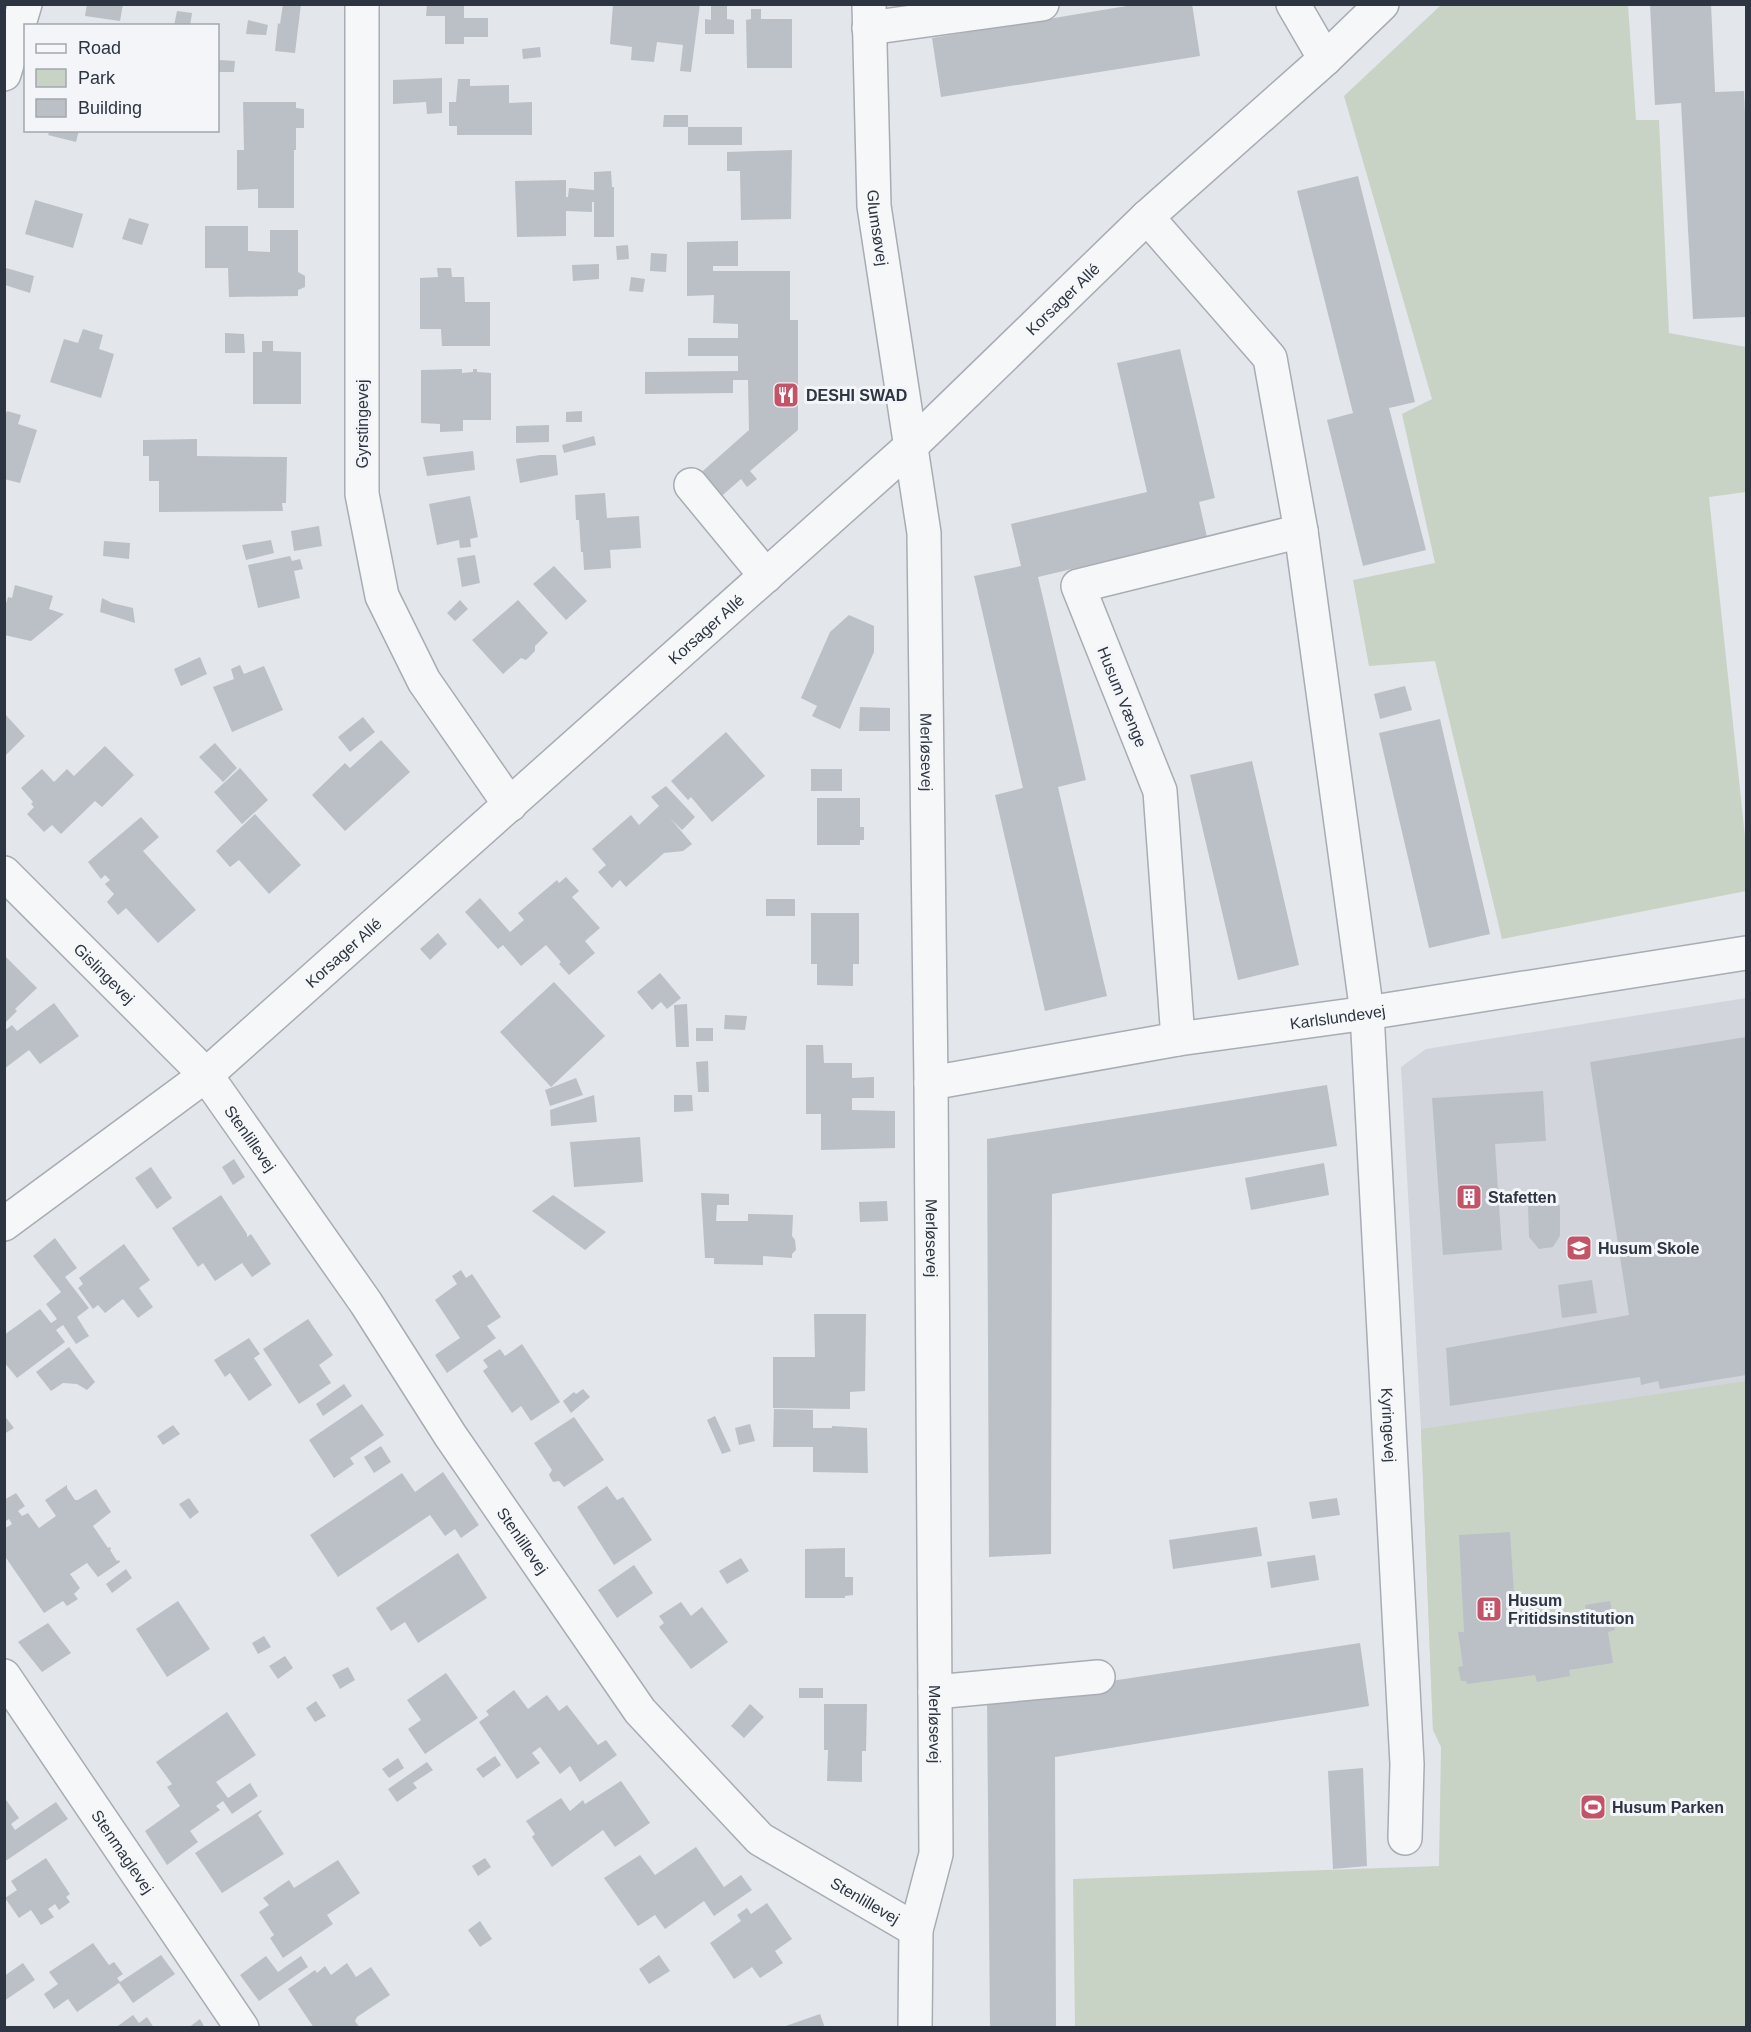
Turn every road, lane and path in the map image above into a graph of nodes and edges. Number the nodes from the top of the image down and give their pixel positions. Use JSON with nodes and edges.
{"nodes":[{"id":1,"x":25,"y":4,"type":"edge"},
{"id":2,"x":362,"y":4,"type":"edge"},
{"id":3,"x":1042,"y":4,"type":"edge"},
{"id":4,"x":1293,"y":4,"type":"edge"},
{"id":5,"x":1382,"y":4,"type":"edge"},
{"id":6,"x":869,"y":16,"type":"edge"},
{"id":7,"x":1325,"y":59,"type":"junction"},
{"id":8,"x":4,"y":74,"type":"edge"},
{"id":9,"x":1147,"y":217,"type":"junction"},
{"id":10,"x":910,"y":447,"type":"junction"},
{"id":11,"x":691,"y":485,"type":"dead end"},
{"id":12,"x":1301,"y":531,"type":"junction"},
{"id":13,"x":766,"y":576,"type":"junction"},
{"id":14,"x":510,"y":805,"type":"junction"},
{"id":15,"x":4,"y":873,"type":"edge"},
{"id":16,"x":1746,"y":953,"type":"edge"},
{"id":17,"x":1367,"y":1012,"type":"junction"},
{"id":18,"x":1178,"y":1039,"type":"junction"},
{"id":19,"x":206,"y":1075,"type":"junction"},
{"id":20,"x":931,"y":1083,"type":"junction"},
{"id":21,"x":4,"y":1224,"type":"edge"},
{"id":22,"x":4,"y":1676,"type":"edge"},
{"id":23,"x":1098,"y":1677,"type":"dead end"},
{"id":24,"x":935,"y":1692,"type":"junction"},
{"id":25,"x":1405,"y":1838,"type":"dead end"},
{"id":26,"x":916,"y":1930,"type":"junction"},
{"id":27,"x":242,"y":2028,"type":"edge"},
{"id":28,"x":915,"y":2028,"type":"edge"}],
"edges":[{"from":1,"to":8,"type":"street"},
{"from":2,"to":14,"type":"street","name":"Gyrstingevej"},
{"from":3,"to":6,"type":"street"},
{"from":4,"to":7,"type":"street"},
{"from":5,"to":7,"type":"street","name":"Korsager Allé"},
{"from":6,"to":10,"type":"street","name":"Glumsøvej"},
{"from":7,"to":9,"type":"street","name":"Korsager Allé"},
{"from":9,"to":10,"type":"street","name":"Korsager Allé"},
{"from":9,"to":12,"type":"street"},
{"from":10,"to":13,"type":"street","name":"Korsager Allé"},
{"from":10,"to":20,"type":"street","name":"Merløsevej"},
{"from":11,"to":13,"type":"street"},
{"from":12,"to":17,"type":"street"},
{"from":12,"to":18,"type":"street","name":"Husum Vænge"},
{"from":13,"to":14,"type":"street","name":"Korsager Allé"},
{"from":14,"to":19,"type":"street","name":"Korsager Allé"},
{"from":15,"to":19,"type":"street","name":"Gislingevej"},
{"from":16,"to":17,"type":"street","name":"Karlslundevej"},
{"from":17,"to":18,"type":"street","name":"Karlslundevej"},
{"from":17,"to":25,"type":"street","name":"Kyringevej"},
{"from":18,"to":20,"type":"street","name":"Karlslundevej"},
{"from":19,"to":21,"type":"street","name":"Korsager Allé"},
{"from":19,"to":26,"type":"street","name":"Stenlillevej"},
{"from":20,"to":24,"type":"street","name":"Merløsevej"},
{"from":22,"to":27,"type":"street","name":"Stenmaglevej"},
{"from":23,"to":24,"type":"street"},
{"from":24,"to":26,"type":"street","name":"Merløsevej"},
{"from":26,"to":28,"type":"street","name":"Merløsevej"}]}
